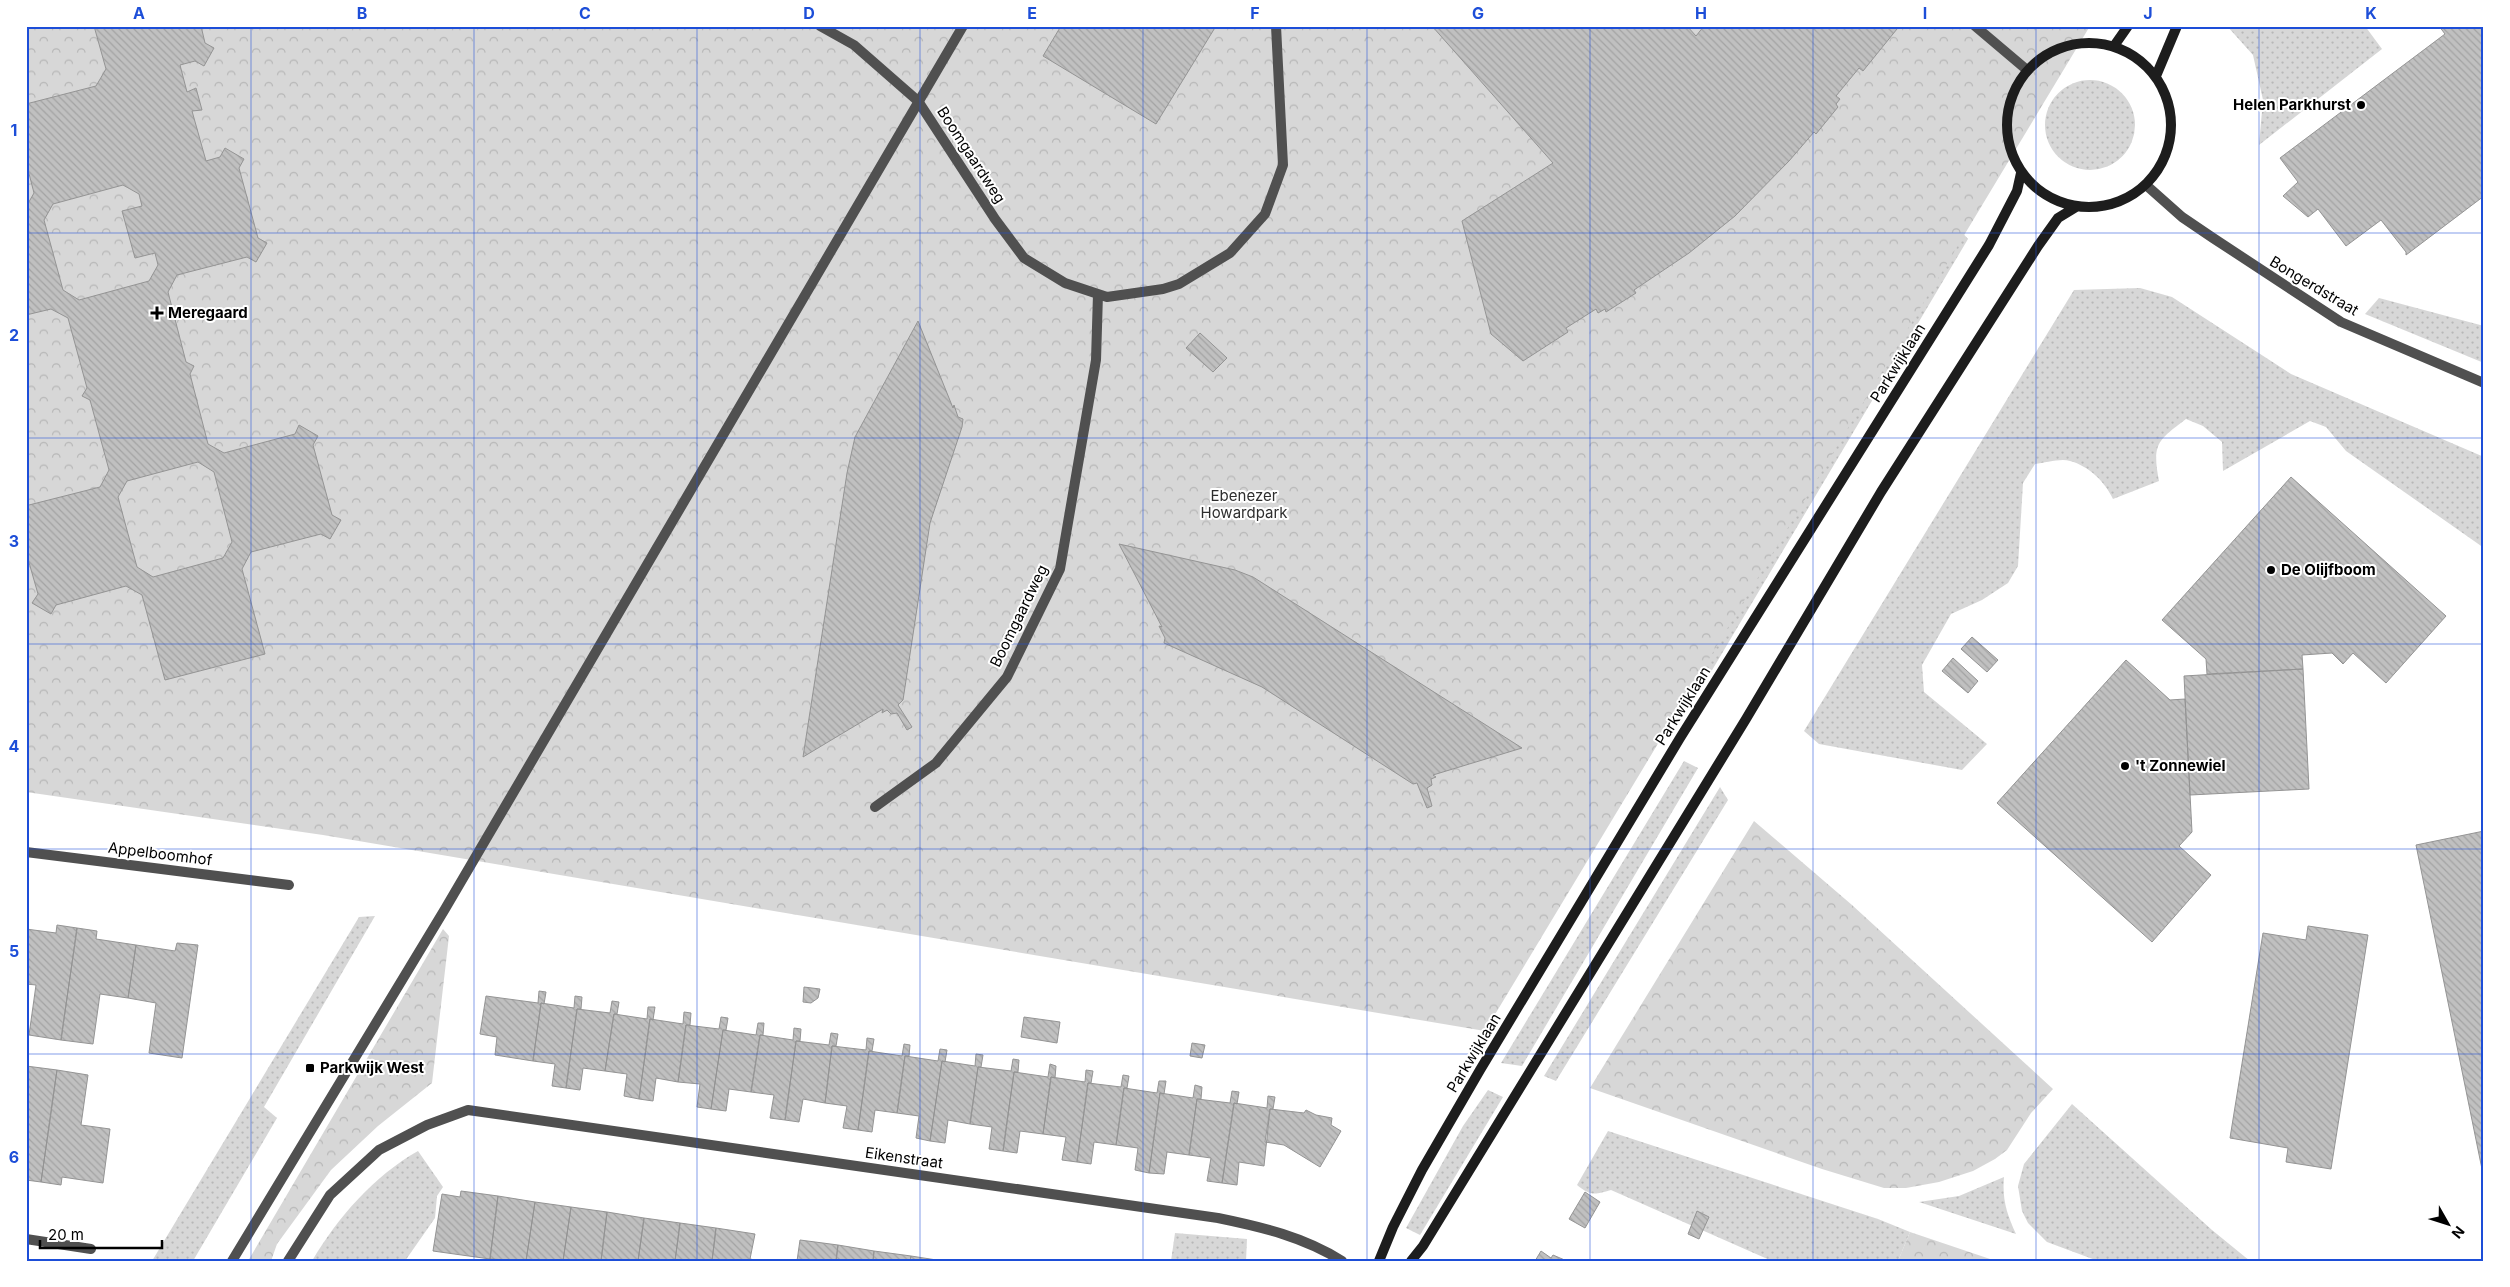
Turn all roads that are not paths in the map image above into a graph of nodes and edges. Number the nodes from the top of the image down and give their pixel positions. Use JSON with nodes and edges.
{"nodes":[{"id":1,"x":820,"y":26,"type":"edge"},
{"id":2,"x":963,"y":26,"type":"edge"},
{"id":3,"x":1276,"y":26,"type":"edge"},
{"id":4,"x":1975,"y":26,"type":"edge"},
{"id":5,"x":2128,"y":26,"type":"edge"},
{"id":6,"x":2177,"y":26,"type":"edge"},
{"id":7,"x":2114,"y":46,"type":"junction"},
{"id":8,"x":2027,"y":70,"type":"junction"},
{"id":9,"x":2156,"y":76,"type":"junction"},
{"id":10,"x":918,"y":101,"type":"junction"},
{"id":11,"x":2021,"y":173,"type":"junction"},
{"id":12,"x":2146,"y":185,"type":"junction"},
{"id":13,"x":2076,"y":207,"type":"junction"},
{"id":14,"x":1098,"y":294,"type":"junction"},
{"id":15,"x":2484,"y":383,"type":"edge"},
{"id":16,"x":875,"y":807,"type":"dead end"},
{"id":17,"x":26,"y":852,"type":"edge"},
{"id":18,"x":289,"y":885,"type":"dead end"},
{"id":19,"x":26,"y":1239,"type":"edge"},
{"id":20,"x":91,"y":1249,"type":"dead end"},
{"id":21,"x":232,"y":1261,"type":"edge"},
{"id":22,"x":288,"y":1261,"type":"edge"},
{"id":23,"x":1342,"y":1261,"type":"edge"},
{"id":24,"x":1380,"y":1261,"type":"edge"},
{"id":25,"x":1411,"y":1261,"type":"edge"}],
"edges":[{"from":1,"to":10,"type":"street","name":"Boomgaardweg"},
{"from":2,"to":10,"type":"street"},
{"from":3,"to":14,"type":"street","name":"Boomgaardweg"},
{"from":4,"to":8,"type":"street"},
{"from":5,"to":7,"type":"street"},
{"from":6,"to":9,"type":"street"},
{"from":7,"to":8,"type":"street"},
{"from":7,"to":9,"type":"street"},
{"from":8,"to":11,"type":"street"},
{"from":9,"to":12,"type":"street"},
{"from":10,"to":14,"type":"street","name":"Boomgaardweg"},
{"from":10,"to":21,"type":"street"},
{"from":11,"to":13,"type":"street"},
{"from":11,"to":24,"type":"street","name":"Parkwijklaan"},
{"from":12,"to":13,"type":"street"},
{"from":12,"to":15,"type":"street","name":"Bongerdstraat"},
{"from":13,"to":25,"type":"street"},
{"from":14,"to":16,"type":"street","name":"Boomgaardweg"},
{"from":17,"to":18,"type":"street","name":"Appelboomhof"},
{"from":19,"to":20,"type":"street"},
{"from":22,"to":23,"type":"street","name":"Eikenstraat"}]}
